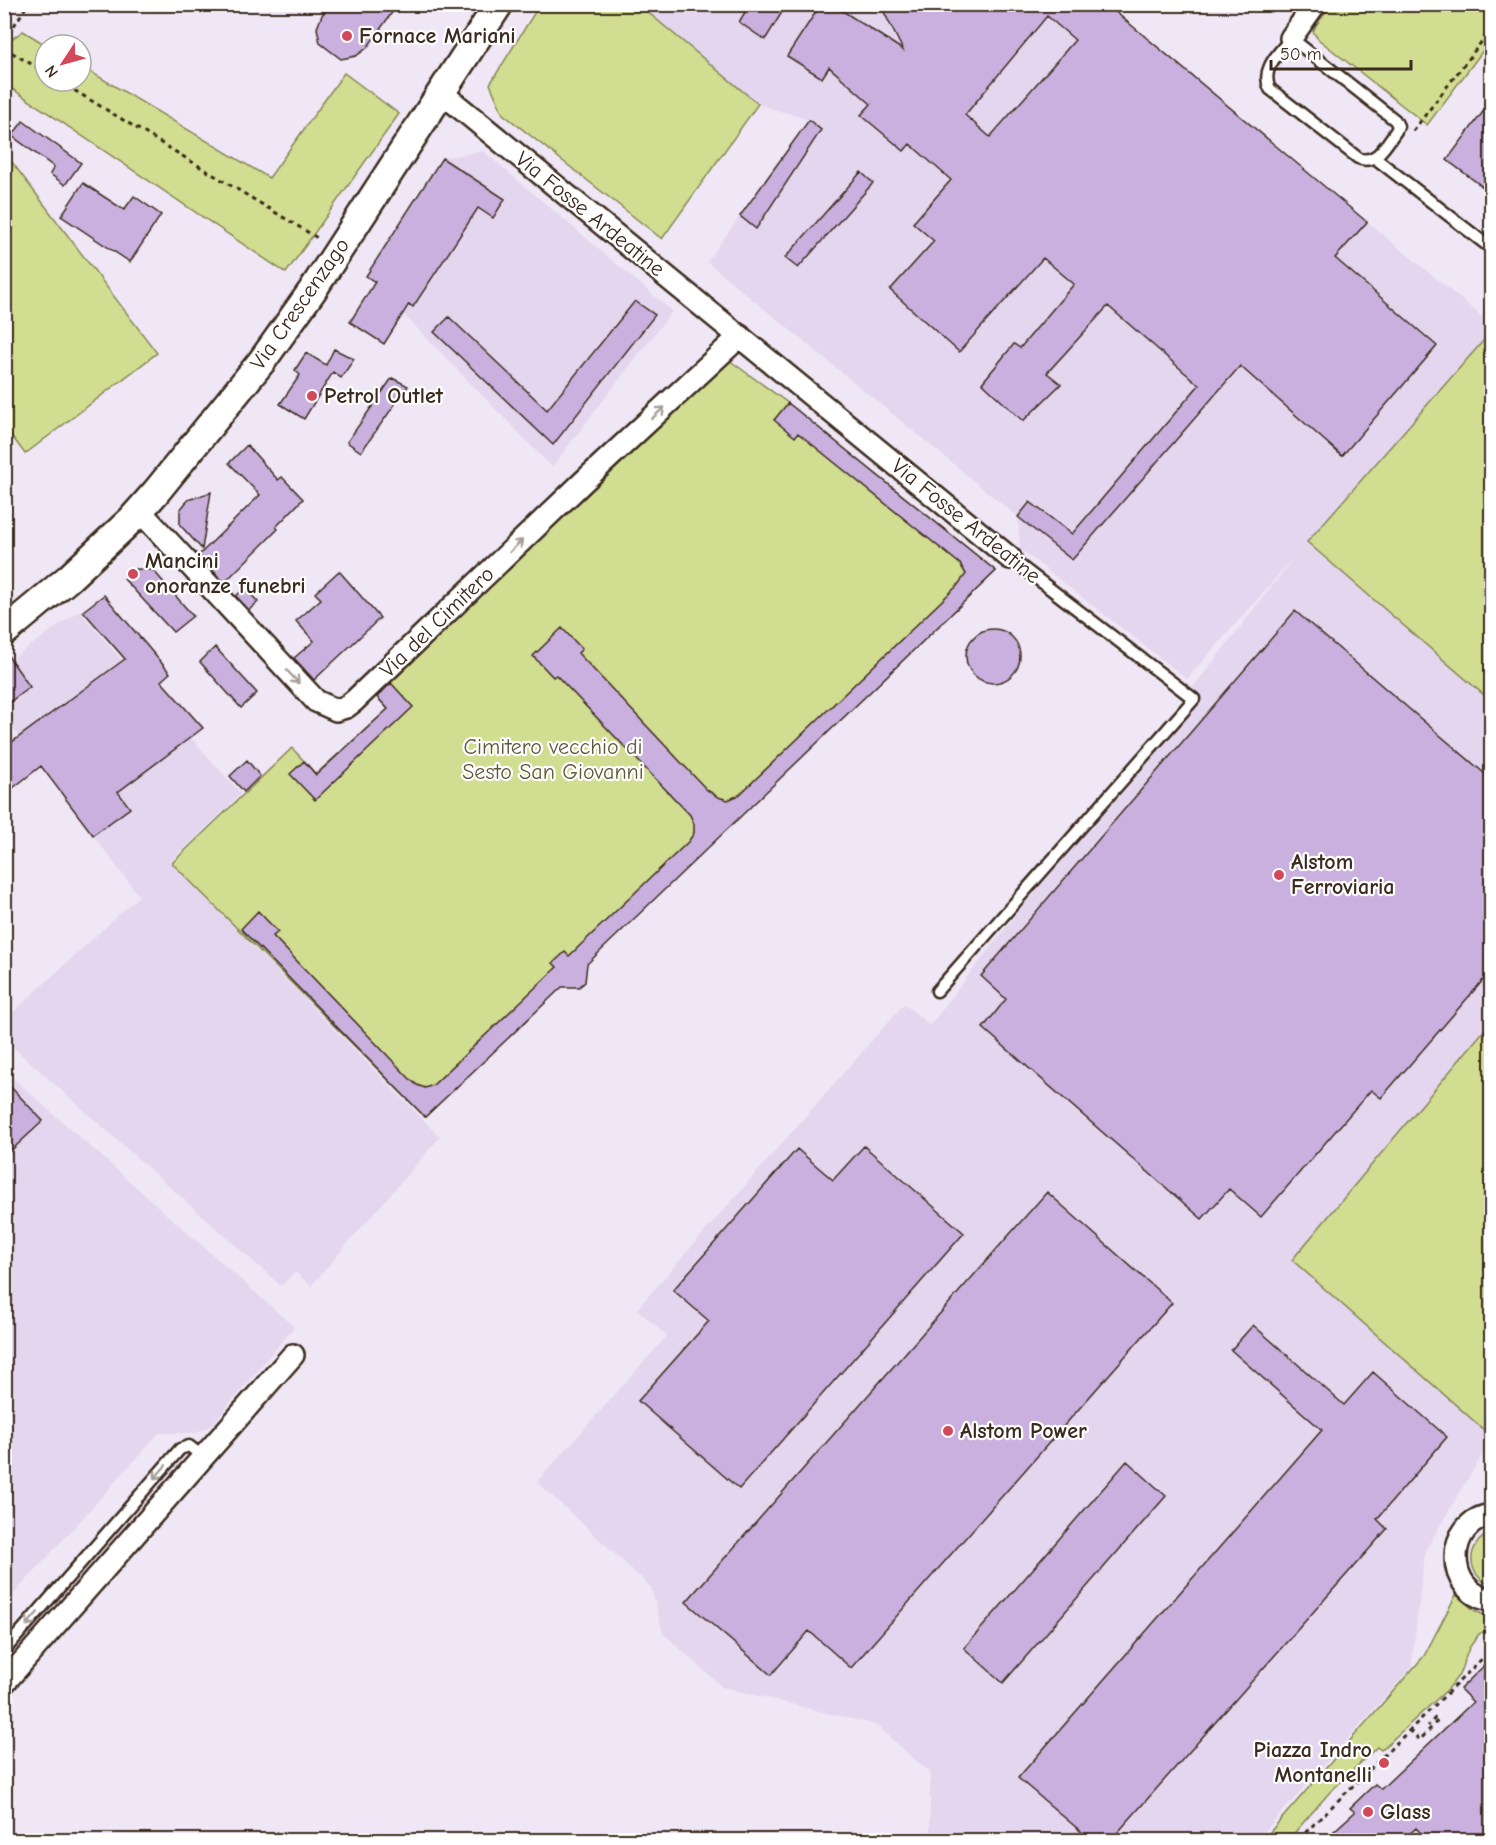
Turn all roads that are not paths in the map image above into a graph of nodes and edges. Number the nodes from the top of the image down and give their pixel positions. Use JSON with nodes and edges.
{"nodes":[{"id":1,"x":500,"y":4,"type":"edge"},
{"id":2,"x":1315,"y":4,"type":"edge"},
{"id":3,"x":1291,"y":38,"type":"junction"},
{"id":4,"x":442,"y":93,"type":"junction"},
{"id":5,"x":1375,"y":158,"type":"junction"},
{"id":6,"x":1491,"y":249,"type":"edge"},
{"id":7,"x":740,"y":336,"type":"junction"},
{"id":8,"x":140,"y":511,"type":"junction"},
{"id":9,"x":1010,"y":558,"type":"joint"},
{"id":10,"x":4,"y":632,"type":"edge"},
{"id":11,"x":937,"y":991,"type":"dead end"},
{"id":12,"x":293,"y":1355,"type":"dead end"},
{"id":13,"x":203,"y":1457,"type":"junction"},
{"id":14,"x":1491,"y":1515,"type":"edge"},
{"id":15,"x":1491,"y":1600,"type":"edge"},
{"id":16,"x":4,"y":1651,"type":"edge"},
{"id":17,"x":4,"y":1683,"type":"edge"}],
"edges":[{"from":1,"to":4,"type":"street","name":"Via Crescenzago"},
{"from":2,"to":3,"type":"street"},
{"from":3,"to":5,"type":"lane"},
{"from":3,"to":5,"type":"lane"},
{"from":4,"to":7,"type":"street","name":"Via Fosse Ardeatine"},
{"from":4,"to":8,"type":"street","name":"Via Crescenzago"},
{"from":5,"to":6,"type":"lane"},
{"from":8,"to":7,"type":"street","name":"Via del Cimitero","one_way":true},
{"from":7,"to":9,"type":"street","name":"Via Fosse Ardeatine"},
{"from":8,"to":10,"type":"street","name":"Via Crescenzago"},
{"from":9,"to":11,"type":"lane","name":"Via Fosse Ardeatine"},
{"from":12,"to":13,"type":"street"},
{"from":13,"to":16,"type":"lane","one_way":true},
{"from":13,"to":17,"type":"street"},
{"from":14,"to":15,"type":"street"}]}
